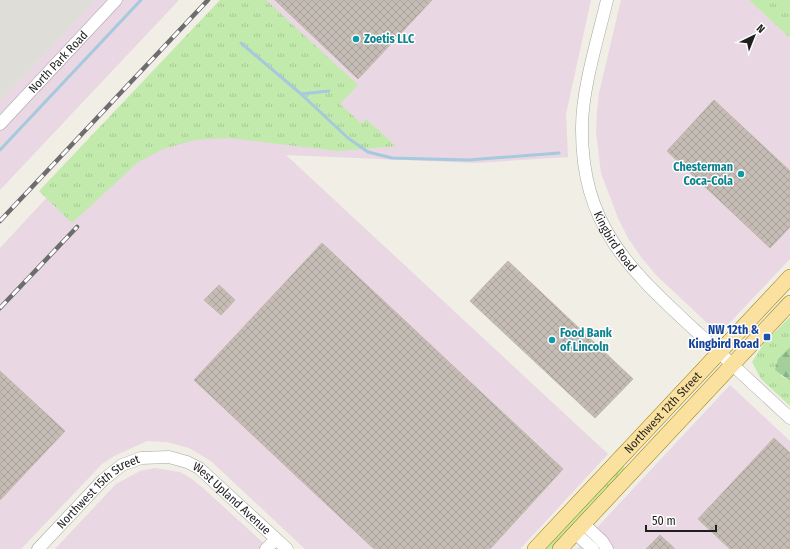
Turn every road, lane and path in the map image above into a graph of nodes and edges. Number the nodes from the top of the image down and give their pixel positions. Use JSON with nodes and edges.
{"nodes":[{"id":1,"x":116,"y":0,"type":"edge"},
{"id":2,"x":607,"y":0,"type":"edge"},
{"id":3,"x":0,"y":124,"type":"edge"},
{"id":4,"x":790,"y":277,"type":"edge"},
{"id":5,"x":790,"y":303,"type":"edge"},
{"id":6,"x":720,"y":352,"type":"junction"},
{"id":7,"x":732,"y":364,"type":"junction"},
{"id":8,"x":790,"y":418,"type":"edge"},
{"id":9,"x":170,"y":457,"type":"joint"},
{"id":10,"x":580,"y":529,"type":"junction"},
{"id":11,"x":276,"y":539,"type":"junction"},
{"id":12,"x":38,"y":549,"type":"edge"},
{"id":13,"x":266,"y":549,"type":"edge"},
{"id":14,"x":288,"y":549,"type":"edge"},
{"id":15,"x":535,"y":549,"type":"edge"},
{"id":16,"x":560,"y":549,"type":"edge"},
{"id":17,"x":592,"y":549,"type":"edge"},
{"id":18,"x":607,"y":549,"type":"edge"}],
"edges":[{"from":1,"to":3,"type":"street","name":"North Park Road"},
{"from":2,"to":6,"type":"street","name":"Kingbird Road"},
{"from":4,"to":6,"type":"main road","name":"Northwest 12th Street"},
{"from":5,"to":7,"type":"main road","name":"Northwest 12th Street"},
{"from":6,"to":7,"type":"street","name":"Kingbird Road"},
{"from":6,"to":15,"type":"main road","name":"Northwest 12th Street"},
{"from":7,"to":8,"type":"street","name":"Kingbird Road"},
{"from":7,"to":10,"type":"main road","name":"Northwest 12th Street"},
{"from":9,"to":11,"type":"street","name":"West Upland Avenue"},
{"from":9,"to":12,"type":"street","name":"Northwest 15th Street"},
{"from":10,"to":16,"type":"main road","name":"Northwest 12th Street"},
{"from":10,"to":17,"type":"street"},
{"from":10,"to":18,"type":"street"},
{"from":11,"to":13,"type":"street"},
{"from":11,"to":14,"type":"street","name":"West Upland Avenue"}]}
